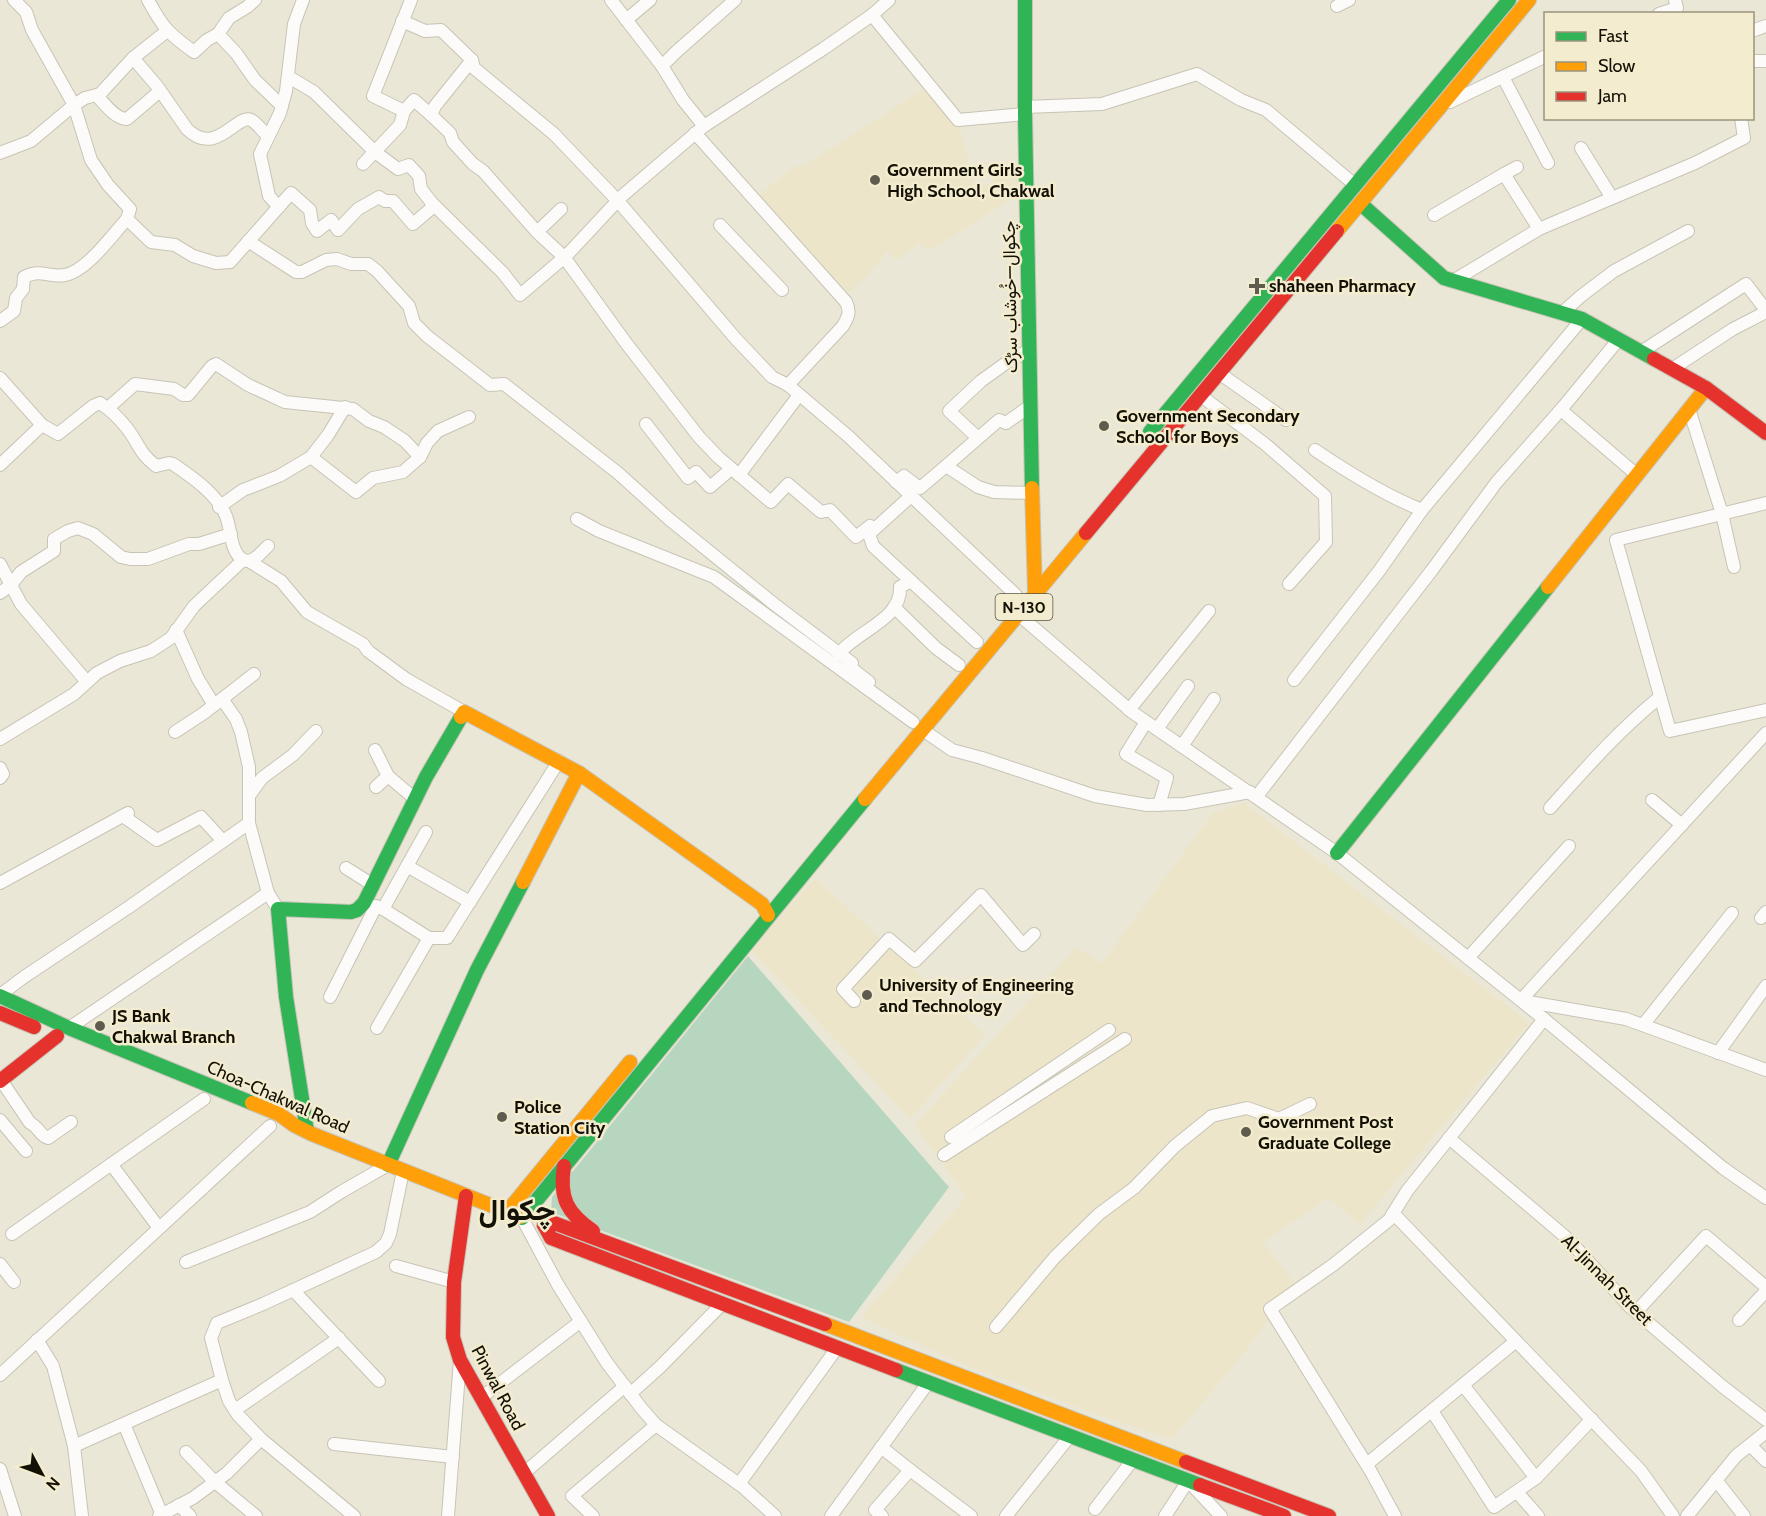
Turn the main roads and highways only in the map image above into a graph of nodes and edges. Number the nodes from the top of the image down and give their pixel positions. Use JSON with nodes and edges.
{"nodes":[{"id":1,"x":1025,"y":0,"type":"edge"},
{"id":2,"x":1509,"y":0,"type":"edge"},
{"id":3,"x":1529,"y":0,"type":"edge"},
{"id":4,"x":1361,"y":204,"type":"junction"},
{"id":5,"x":1706,"y":388,"type":"junction"},
{"id":6,"x":1766,"y":434,"type":"edge"},
{"id":7,"x":1145,"y":438,"type":"dead end"},
{"id":8,"x":1046,"y":558,"type":"dead end"},
{"id":9,"x":1033,"y":574,"type":"junction"},
{"id":10,"x":1035,"y":593,"type":"junction"},
{"id":11,"x":1014,"y":604,"type":"junction"},
{"id":12,"x":981,"y":638,"type":"road end"},
{"id":13,"x":918,"y":726,"type":"junction"},
{"id":14,"x":579,"y":773,"type":"junction"},
{"id":15,"x":1337,"y":853,"type":"road end"},
{"id":16,"x":761,"y":910,"type":"junction"},
{"id":17,"x":0,"y":996,"type":"edge"},
{"id":18,"x":0,"y":1013,"type":"edge"},
{"id":19,"x":57,"y":1036,"type":"junction"},
{"id":20,"x":642,"y":1047,"type":"dead end"},
{"id":21,"x":1,"y":1080,"type":"edge"},
{"id":22,"x":200,"y":1097,"type":"road end"},
{"id":23,"x":288,"y":1122,"type":"junction"},
{"id":24,"x":264,"y":1124,"type":"road end"},
{"id":25,"x":307,"y":1131,"type":"junction"},
{"id":26,"x":388,"y":1165,"type":"junction"},
{"id":27,"x":564,"y":1166,"type":"junction"},
{"id":28,"x":466,"y":1196,"type":"junction"},
{"id":29,"x":507,"y":1212,"type":"junction"},
{"id":30,"x":522,"y":1218,"type":"junction"},
{"id":31,"x":544,"y":1225,"type":"junction"},
{"id":32,"x":621,"y":1247,"type":"junction"},
{"id":33,"x":548,"y":1516,"type":"edge"},
{"id":34,"x":1284,"y":1516,"type":"edge"},
{"id":35,"x":1329,"y":1516,"type":"edge"}],
"edges":[{"from":1,"to":9,"type":"main road","name":"چکوال—خُوشاب سڑک"},
{"from":2,"to":7,"type":"main road"},
{"from":3,"to":4,"type":"main road","number":"N-130"},
{"from":4,"to":5,"type":"main road"},
{"from":4,"to":10,"type":"main road","number":"N-130"},
{"from":5,"to":6,"type":"main road"},
{"from":5,"to":15,"type":"main road"},
{"from":8,"to":9,"type":"main road","number":"N-130"},
{"from":9,"to":10,"type":"main road","name":"چکوال—خُوشاب سڑک"},
{"from":9,"to":11,"type":"main road","number":"N-130"},
{"from":10,"to":11,"type":"main road","number":"N-130"},
{"from":11,"to":13,"type":"main road","number":"N-130"},
{"from":12,"to":13,"type":"main road","number":"N-130"},
{"from":13,"to":16,"type":"main road","number":"N-130"},
{"from":14,"to":16,"type":"main road"},
{"from":14,"to":25,"type":"main road"},
{"from":14,"to":26,"type":"main road"},
{"from":16,"to":27,"type":"main road","number":"N-130"},
{"from":17,"to":23,"type":"main road","name":"Choa-Chakwal Road"},
{"from":18,"to":19,"type":"main road"},
{"from":19,"to":21,"type":"main road"},
{"from":19,"to":22,"type":"main road"},
{"from":20,"to":29,"type":"main road"},
{"from":23,"to":24,"type":"main road"},
{"from":23,"to":25,"type":"main road","name":"Choa-Chakwal Road"},
{"from":25,"to":26,"type":"main road","name":"Choa-Chakwal Road"},
{"from":26,"to":28,"type":"main road","name":"Choa-Chakwal Road"},
{"from":27,"to":30,"type":"main road","number":"N-130"},
{"from":27,"to":32,"type":"main road"},
{"from":28,"to":29,"type":"main road","name":"Choa-Chakwal Road"},
{"from":28,"to":33,"type":"main road","name":"Pinwal Road"},
{"from":29,"to":30,"type":"main road","name":"Choa-Chakwal Road"},
{"from":30,"to":31,"type":"main road","name":"Choa-Chakwal Road"},
{"from":31,"to":32,"type":"main road"},
{"from":31,"to":34,"type":"main road"},
{"from":32,"to":35,"type":"main road"}]}
